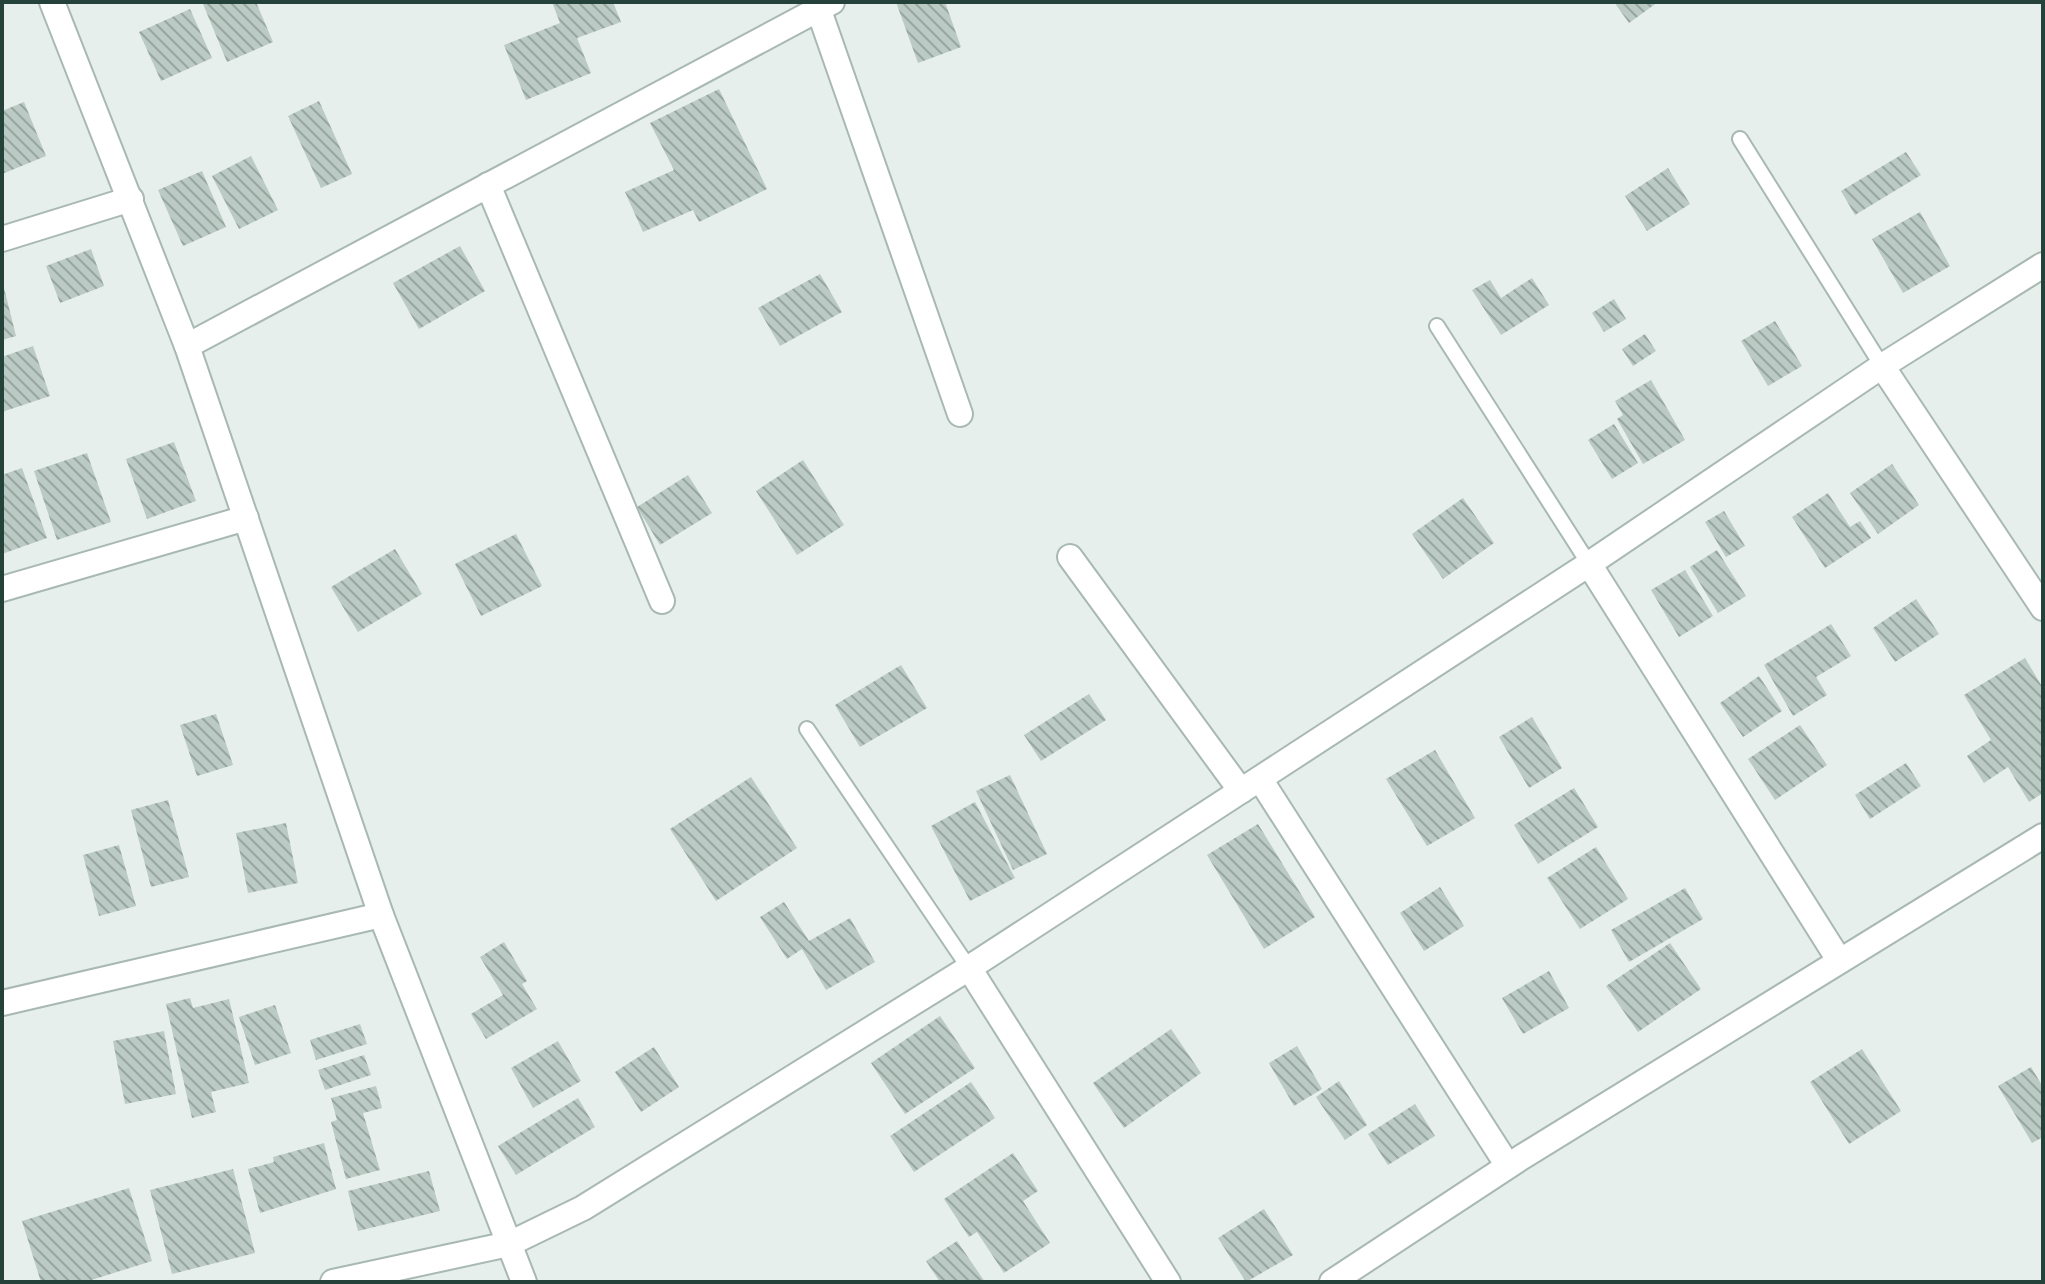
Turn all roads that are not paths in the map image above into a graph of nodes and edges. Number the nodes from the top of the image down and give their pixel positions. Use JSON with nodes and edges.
{"nodes":[{"id":1,"x":56,"y":3,"type":"edge"},
{"id":2,"x":822,"y":4,"type":"edge"},
{"id":3,"x":1740,"y":139,"type":"dead end"},
{"id":4,"x":488,"y":185,"type":"junction"},
{"id":5,"x":131,"y":199,"type":"junction"},
{"id":6,"x":2,"y":239,"type":"edge"},
{"id":7,"x":2043,"y":265,"type":"edge"},
{"id":8,"x":1437,"y":326,"type":"dead end"},
{"id":9,"x":187,"y":346,"type":"junction"},
{"id":10,"x":1882,"y":366,"type":"junction"},
{"id":11,"x":960,"y":414,"type":"dead end"},
{"id":12,"x":246,"y":518,"type":"junction"},
{"id":13,"x":1070,"y":557,"type":"dead end"},
{"id":14,"x":1589,"y":564,"type":"junction"},
{"id":15,"x":2,"y":589,"type":"edge"},
{"id":16,"x":662,"y":601,"type":"dead end"},
{"id":17,"x":2043,"y":608,"type":"edge"},
{"id":18,"x":807,"y":729,"type":"dead end"},
{"id":19,"x":1251,"y":785,"type":"junction"},
{"id":20,"x":2043,"y":836,"type":"edge"},
{"id":21,"x":381,"y":915,"type":"junction"},
{"id":22,"x":1839,"y":960,"type":"junction"},
{"id":23,"x":969,"y":968,"type":"junction"},
{"id":24,"x":2,"y":1003,"type":"edge"},
{"id":25,"x":1508,"y":1166,"type":"junction"},
{"id":26,"x":509,"y":1244,"type":"junction"},
{"id":27,"x":333,"y":1282,"type":"edge"},
{"id":28,"x":524,"y":1282,"type":"edge"},
{"id":29,"x":1168,"y":1282,"type":"edge"},
{"id":30,"x":1332,"y":1282,"type":"edge"}],
"edges":[{"from":1,"to":5,"type":"street"},
{"from":2,"to":4,"type":"street"},
{"from":2,"to":11,"type":"street"},
{"from":3,"to":10,"type":"lane"},
{"from":4,"to":9,"type":"street"},
{"from":4,"to":16,"type":"street"},
{"from":5,"to":6,"type":"street"},
{"from":5,"to":9,"type":"street"},
{"from":7,"to":10,"type":"street"},
{"from":8,"to":14,"type":"lane"},
{"from":9,"to":12,"type":"street"},
{"from":10,"to":14,"type":"street"},
{"from":10,"to":17,"type":"street"},
{"from":12,"to":15,"type":"street"},
{"from":12,"to":21,"type":"street"},
{"from":13,"to":19,"type":"street"},
{"from":14,"to":19,"type":"street"},
{"from":14,"to":22,"type":"street"},
{"from":18,"to":23,"type":"lane"},
{"from":19,"to":23,"type":"street"},
{"from":19,"to":25,"type":"street"},
{"from":20,"to":22,"type":"street"},
{"from":21,"to":24,"type":"street"},
{"from":21,"to":26,"type":"street"},
{"from":22,"to":25,"type":"street"},
{"from":23,"to":26,"type":"street"},
{"from":23,"to":29,"type":"street"},
{"from":25,"to":30,"type":"street"},
{"from":26,"to":27,"type":"street"},
{"from":26,"to":28,"type":"street"}]}
